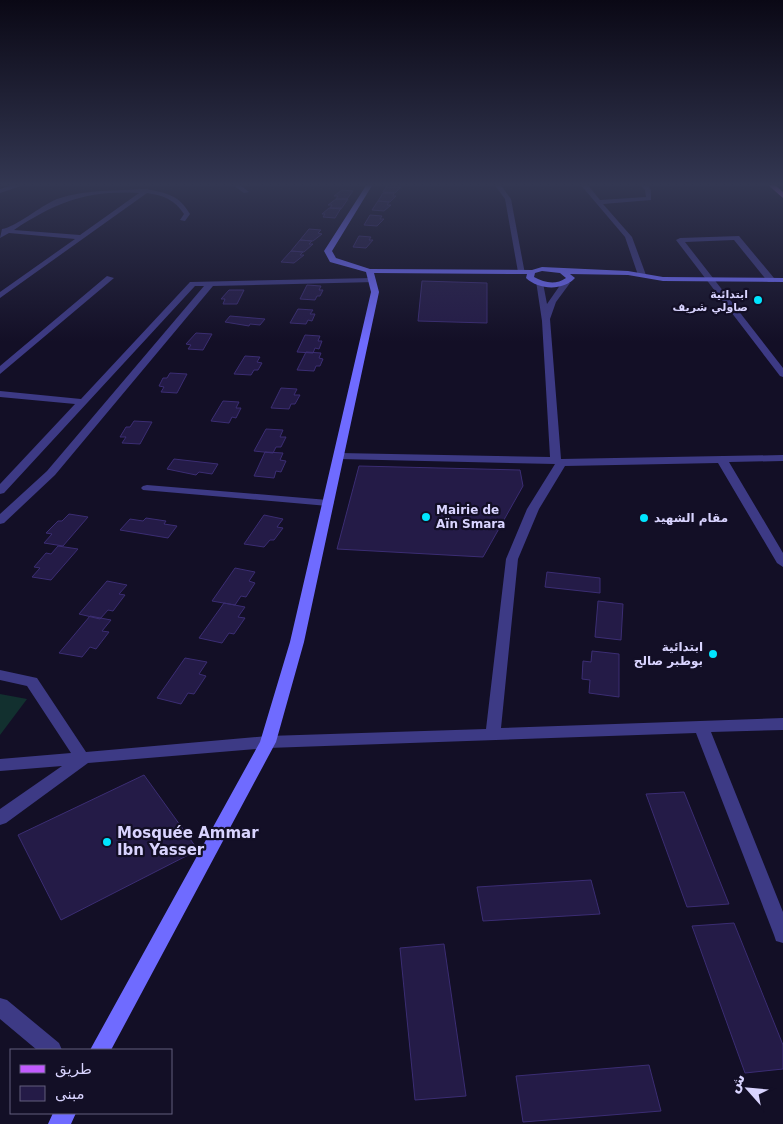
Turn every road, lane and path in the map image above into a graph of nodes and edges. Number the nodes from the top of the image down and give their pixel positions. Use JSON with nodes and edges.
{"nodes":[{"id":1,"x":74,"y":236,"type":"edge"},
{"id":2,"x":337,"y":236,"type":"edge"},
{"id":3,"x":515,"y":236,"type":"edge"},
{"id":4,"x":628,"y":236,"type":"edge"},
{"id":5,"x":81,"y":237,"type":"joint"},
{"id":6,"x":562,"y":271,"type":"junction"},
{"id":7,"x":490,"y":272,"type":"junction"},
{"id":8,"x":522,"y":272,"type":"junction"},
{"id":9,"x":531,"y":275,"type":"junction"},
{"id":10,"x":642,"y":275,"type":"junction"},
{"id":11,"x":371,"y":276,"type":"junction"},
{"id":12,"x":110,"y":278,"type":"dead end"},
{"id":13,"x":771,"y":280,"type":"junction"},
{"id":14,"x":783,"y":280,"type":"edge"},
{"id":15,"x":710,"y":281,"type":"junction"},
{"id":16,"x":539,"y":283,"type":"junction"},
{"id":17,"x":566,"y":283,"type":"junction"},
{"id":18,"x":210,"y":284,"type":"junction"},
{"id":19,"x":0,"y":296,"type":"edge"},
{"id":20,"x":546,"y":321,"type":"junction"},
{"id":21,"x":0,"y":371,"type":"edge"},
{"id":22,"x":783,"y":374,"type":"edge"},
{"id":23,"x":0,"y":394,"type":"edge"},
{"id":24,"x":83,"y":402,"type":"junction"},
{"id":25,"x":339,"y":456,"type":"junction"},
{"id":26,"x":783,"y":458,"type":"edge"},
{"id":27,"x":722,"y":460,"type":"junction"},
{"id":28,"x":558,"y":461,"type":"junction"},
{"id":29,"x":147,"y":488,"type":"dead end"},
{"id":30,"x":0,"y":491,"type":"edge"},
{"id":31,"x":328,"y":503,"type":"junction"},
{"id":32,"x":0,"y":520,"type":"edge"},
{"id":33,"x":783,"y":563,"type":"edge"},
{"id":34,"x":0,"y":675,"type":"edge"},
{"id":35,"x":783,"y":724,"type":"edge"},
{"id":36,"x":701,"y":726,"type":"junction"},
{"id":37,"x":493,"y":734,"type":"junction"},
{"id":38,"x":268,"y":742,"type":"junction"},
{"id":39,"x":83,"y":759,"type":"junction"},
{"id":40,"x":0,"y":765,"type":"edge"},
{"id":41,"x":0,"y":818,"type":"edge"},
{"id":42,"x":783,"y":934,"type":"edge"},
{"id":43,"x":0,"y":1007,"type":"edge"},
{"id":44,"x":51,"y":1049,"type":"edge"},
{"id":45,"x":101,"y":1049,"type":"edge"}],
"edges":[{"from":1,"to":5,"type":"street"},
{"from":2,"to":11,"type":"main road"},
{"from":3,"to":8,"type":"street"},
{"from":4,"to":10,"type":"street"},
{"from":5,"to":19,"type":"street"},
{"from":6,"to":9,"type":"main road"},
{"from":6,"to":10,"type":"main road"},
{"from":6,"to":17,"type":"main road"},
{"from":7,"to":8,"type":"main road"},
{"from":7,"to":9,"type":"main road"},
{"from":7,"to":11,"type":"main road"},
{"from":8,"to":9,"type":"main road"},
{"from":9,"to":16,"type":"main road"},
{"from":10,"to":15,"type":"main road"},
{"from":11,"to":18,"type":"street"},
{"from":11,"to":25,"type":"main road"},
{"from":12,"to":21,"type":"street"},
{"from":13,"to":14,"type":"main road"},
{"from":13,"to":15,"type":"main road"},
{"from":13,"to":15,"type":"street"},
{"from":15,"to":22,"type":"street"},
{"from":16,"to":17,"type":"main road"},
{"from":16,"to":20,"type":"street"},
{"from":17,"to":20,"type":"street"},
{"from":18,"to":24,"type":"street"},
{"from":18,"to":32,"type":"street"},
{"from":20,"to":28,"type":"street"},
{"from":23,"to":24,"type":"street"},
{"from":24,"to":30,"type":"street"},
{"from":25,"to":28,"type":"street"},
{"from":25,"to":31,"type":"main road"},
{"from":26,"to":27,"type":"street"},
{"from":27,"to":28,"type":"street"},
{"from":27,"to":33,"type":"street"},
{"from":28,"to":37,"type":"street"},
{"from":29,"to":31,"type":"street"},
{"from":31,"to":38,"type":"main road"},
{"from":34,"to":39,"type":"street"},
{"from":35,"to":36,"type":"street"},
{"from":36,"to":37,"type":"street"},
{"from":36,"to":42,"type":"street"},
{"from":37,"to":38,"type":"street"},
{"from":38,"to":39,"type":"street"},
{"from":38,"to":45,"type":"main road"},
{"from":39,"to":40,"type":"street"},
{"from":39,"to":41,"type":"street"},
{"from":43,"to":44,"type":"street"}]}
